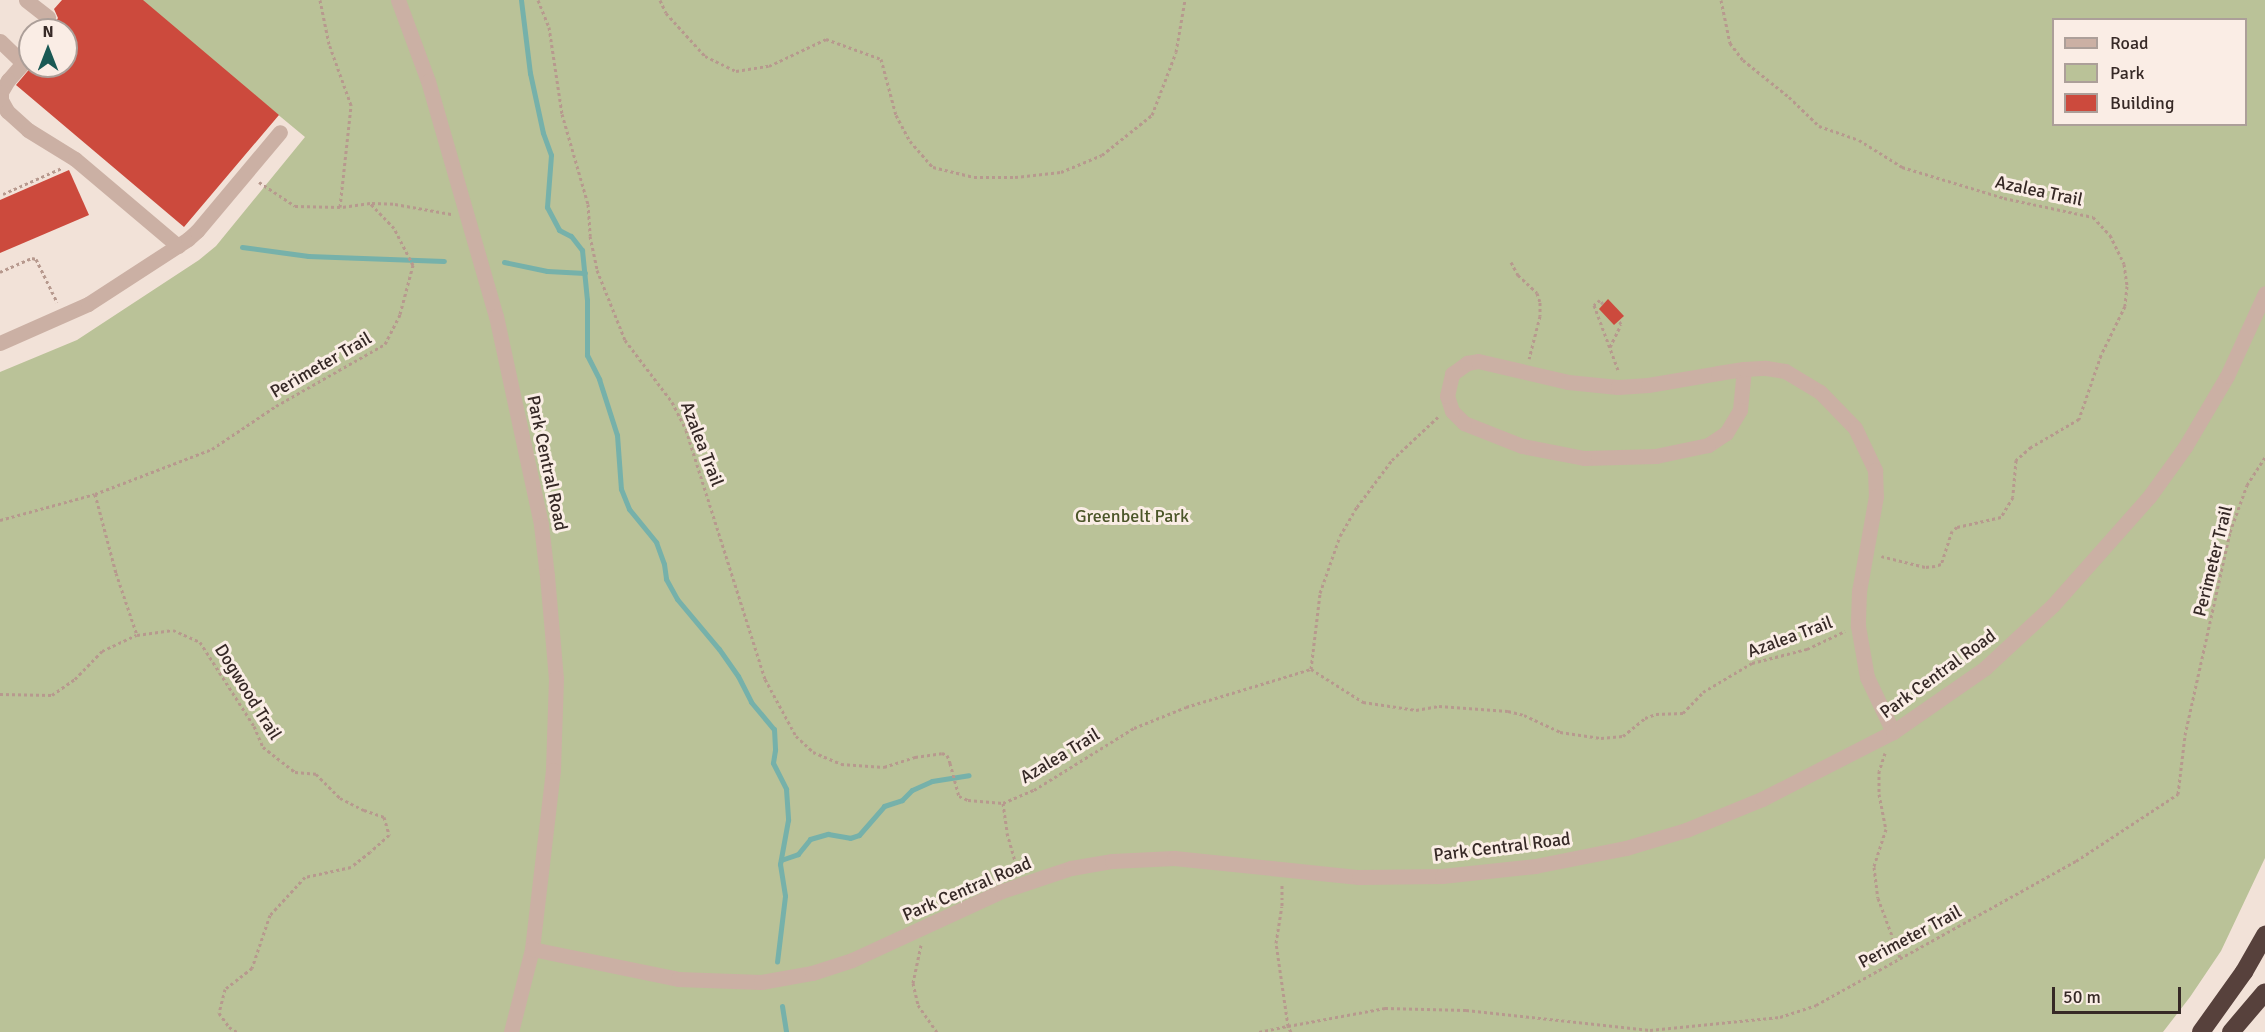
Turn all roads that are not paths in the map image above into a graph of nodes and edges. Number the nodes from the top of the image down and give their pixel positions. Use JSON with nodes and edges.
{"nodes":[{"id":1,"x":26,"y":0,"type":"edge"},
{"id":2,"x":398,"y":0,"type":"edge"},
{"id":3,"x":48,"y":17,"type":"dead end"},
{"id":4,"x":0,"y":41,"type":"edge"},
{"id":5,"x":280,"y":132,"type":"dead end"},
{"id":6,"x":178,"y":246,"type":"junction"},
{"id":7,"x":2265,"y":293,"type":"edge"},
{"id":8,"x":0,"y":343,"type":"edge"},
{"id":9,"x":1744,"y":369,"type":"junction"},
{"id":10,"x":1893,"y":732,"type":"junction"},
{"id":11,"x":2265,"y":935,"type":"edge"},
{"id":12,"x":532,"y":949,"type":"junction"},
{"id":13,"x":2265,"y":992,"type":"edge"},
{"id":14,"x":511,"y":1032,"type":"edge"},
{"id":15,"x":2201,"y":1032,"type":"edge"},
{"id":16,"x":2231,"y":1032,"type":"edge"}],
"edges":[{"from":1,"to":3,"type":"street"},
{"from":2,"to":12,"type":"street","name":"Park Central Road"},
{"from":4,"to":6,"type":"street"},
{"from":5,"to":6,"type":"street"},
{"from":6,"to":8,"type":"street"},
{"from":7,"to":10,"type":"street","name":"Park Central Road"},
{"from":9,"to":9,"type":"street"},
{"from":9,"to":10,"type":"street"},
{"from":10,"to":12,"type":"street","name":"Park Central Road"},
{"from":11,"to":15,"type":"highway"},
{"from":12,"to":14,"type":"street","name":"Park Central Road"},
{"from":13,"to":16,"type":"highway"}]}
